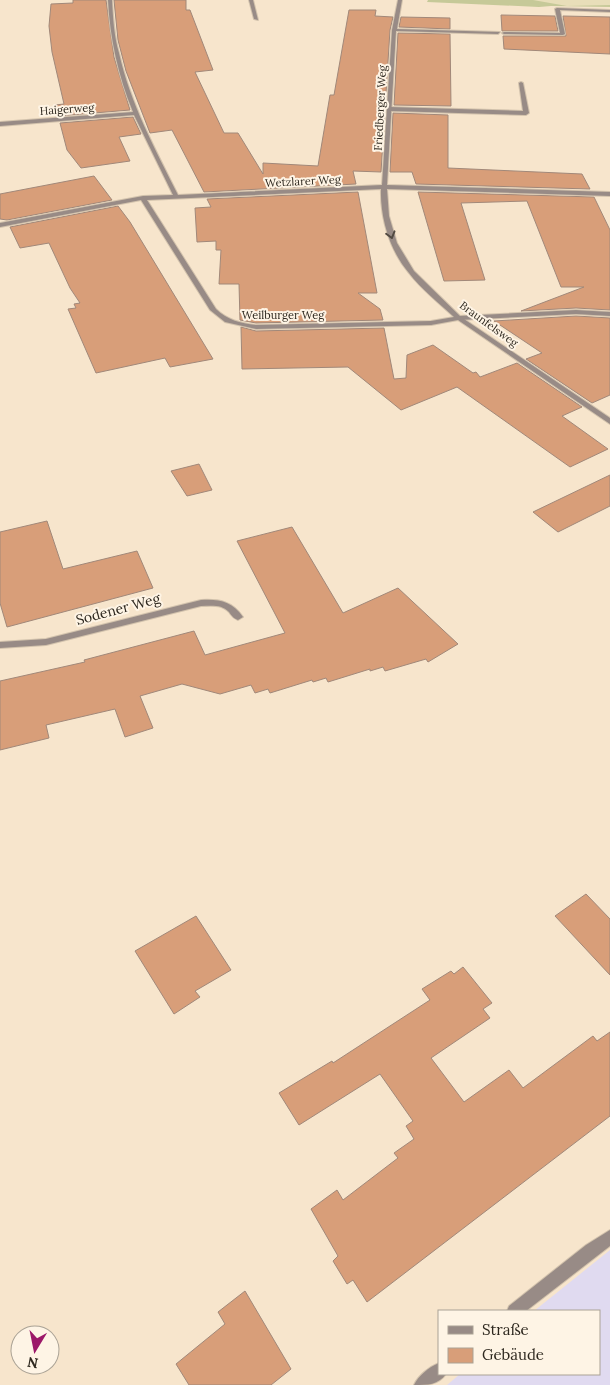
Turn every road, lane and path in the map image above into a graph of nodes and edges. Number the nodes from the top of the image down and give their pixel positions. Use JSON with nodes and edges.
{"nodes":[{"id":1,"x":110,"y":0,"type":"edge"},
{"id":2,"x":251,"y":0,"type":"edge"},
{"id":3,"x":400,"y":0,"type":"edge"},
{"id":4,"x":610,"y":11,"type":"edge"},
{"id":5,"x":256,"y":19,"type":"dead end"},
{"id":6,"x":394,"y":30,"type":"junction"},
{"id":7,"x":498,"y":33,"type":"dead end"},
{"id":8,"x":504,"y":33,"type":"dead end"},
{"id":9,"x":521,"y":83,"type":"dead end"},
{"id":10,"x":390,"y":109,"type":"junction"},
{"id":11,"x":135,"y":113,"type":"junction"},
{"id":12,"x":0,"y":124,"type":"edge"},
{"id":13,"x":385,"y":187,"type":"junction"},
{"id":14,"x":610,"y":194,"type":"edge"},
{"id":15,"x":176,"y":196,"type":"junction"},
{"id":16,"x":143,"y":198,"type":"junction"},
{"id":17,"x":0,"y":225,"type":"edge"},
{"id":18,"x":610,"y":314,"type":"edge"},
{"id":19,"x":459,"y":318,"type":"junction"},
{"id":20,"x":610,"y":422,"type":"edge"},
{"id":21,"x":238,"y":617,"type":"dead end"},
{"id":22,"x":0,"y":646,"type":"edge"},
{"id":23,"x":610,"y":1237,"type":"edge"},
{"id":24,"x":515,"y":1310,"type":"edge"},
{"id":25,"x":438,"y":1372,"type":"edge"},
{"id":26,"x":422,"y":1385,"type":"edge"}],
"edges":[{"from":1,"to":11,"type":"street"},
{"from":2,"to":5,"type":"street"},
{"from":3,"to":6,"type":"street","name":"Friedberger Weg"},
{"from":4,"to":8,"type":"street"},
{"from":6,"to":7,"type":"street"},
{"from":6,"to":10,"type":"street","name":"Friedberger Weg"},
{"from":9,"to":10,"type":"street"},
{"from":10,"to":13,"type":"street","name":"Friedberger Weg"},
{"from":11,"to":12,"type":"street","name":"Haigerweg"},
{"from":11,"to":15,"type":"street"},
{"from":13,"to":14,"type":"street","name":"Wetzlarer Weg"},
{"from":13,"to":15,"type":"street","name":"Wetzlarer Weg"},
{"from":13,"to":19,"type":"street","name":"Braunfelsweg","one_way":true},
{"from":15,"to":16,"type":"street","name":"Wetzlarer Weg"},
{"from":16,"to":17,"type":"street","name":"Wetzlarer Weg"},
{"from":16,"to":19,"type":"street","name":"Weilburger Weg"},
{"from":18,"to":19,"type":"street","name":"Weilburger Weg"},
{"from":19,"to":20,"type":"street","name":"Braunfelsweg"},
{"from":21,"to":22,"type":"street","name":"Sodener Weg"},
{"from":23,"to":24,"type":"street"},
{"from":25,"to":26,"type":"street"}]}
